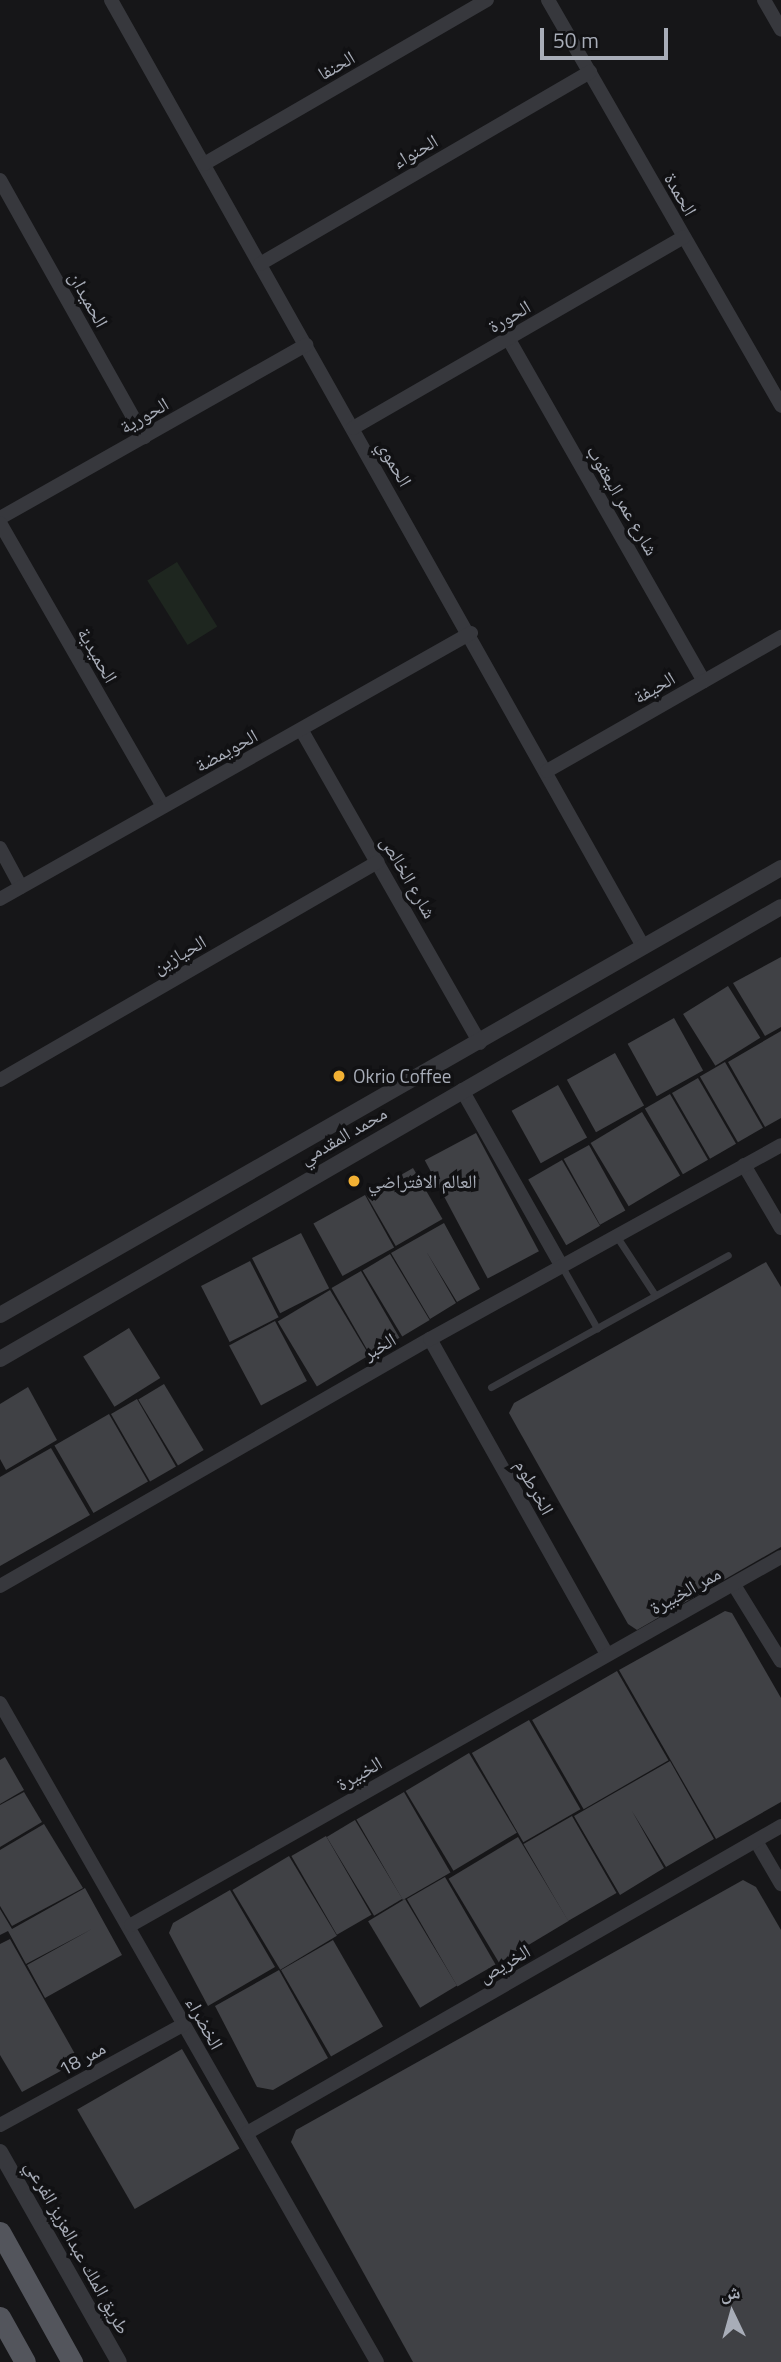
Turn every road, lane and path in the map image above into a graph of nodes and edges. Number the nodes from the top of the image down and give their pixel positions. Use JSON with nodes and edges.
{"nodes":[{"id":1,"x":111,"y":0,"type":"edge"},
{"id":2,"x":487,"y":0,"type":"edge"},
{"id":3,"x":548,"y":0,"type":"edge"},
{"id":4,"x":764,"y":0,"type":"edge"},
{"id":5,"x":781,"y":30,"type":"edge"},
{"id":6,"x":590,"y":72,"type":"junction"},
{"id":7,"x":204,"y":164,"type":"junction"},
{"id":8,"x":0,"y":180,"type":"edge"},
{"id":9,"x":684,"y":237,"type":"junction"},
{"id":10,"x":260,"y":264,"type":"junction"},
{"id":11,"x":508,"y":338,"type":"junction"},
{"id":12,"x":306,"y":345,"type":"junction"},
{"id":13,"x":781,"y":407,"type":"edge"},
{"id":14,"x":353,"y":429,"type":"junction"},
{"id":15,"x":144,"y":437,"type":"junction"},
{"id":16,"x":0,"y":521,"type":"edge"},
{"id":17,"x":471,"y":633,"type":"junction"},
{"id":18,"x":781,"y":637,"type":"edge"},
{"id":19,"x":704,"y":681,"type":"junction"},
{"id":20,"x":302,"y":731,"type":"junction"},
{"id":21,"x":547,"y":771,"type":"junction"},
{"id":22,"x":163,"y":806,"type":"junction"},
{"id":23,"x":0,"y":848,"type":"edge"},
{"id":24,"x":378,"y":862,"type":"junction"},
{"id":25,"x":781,"y":868,"type":"edge"},
{"id":26,"x":21,"y":887,"type":"junction"},
{"id":27,"x":0,"y":899,"type":"edge"},
{"id":28,"x":781,"y":907,"type":"edge"},
{"id":29,"x":643,"y":946,"type":"junction"},
{"id":30,"x":517,"y":1022,"type":"junction"},
{"id":31,"x":480,"y":1044,"type":"junction"},
{"id":32,"x":533,"y":1049,"type":"junction"},
{"id":33,"x":0,"y":1080,"type":"edge"},
{"id":34,"x":462,"y":1090,"type":"junction"},
{"id":35,"x":781,"y":1145,"type":"edge"},
{"id":36,"x":744,"y":1165,"type":"junction"},
{"id":37,"x":781,"y":1228,"type":"edge"},
{"id":38,"x":616,"y":1236,"type":"junction"},
{"id":39,"x":728,"y":1255,"type":"dead end"},
{"id":40,"x":561,"y":1265,"type":"junction"},
{"id":41,"x":655,"y":1296,"type":"junction"},
{"id":42,"x":0,"y":1315,"type":"edge"},
{"id":43,"x":597,"y":1328,"type":"junction"},
{"id":44,"x":430,"y":1339,"type":"junction"},
{"id":45,"x":0,"y":1359,"type":"edge"},
{"id":46,"x":491,"y":1387,"type":"dead end"},
{"id":47,"x":781,"y":1557,"type":"edge"},
{"id":48,"x":734,"y":1585,"type":"junction"},
{"id":49,"x":0,"y":1586,"type":"edge"},
{"id":50,"x":607,"y":1655,"type":"junction"},
{"id":51,"x":781,"y":1661,"type":"edge"},
{"id":52,"x":0,"y":1703,"type":"edge"},
{"id":53,"x":781,"y":1826,"type":"edge"},
{"id":54,"x":757,"y":1841,"type":"junction"},
{"id":55,"x":781,"y":1884,"type":"edge"},
{"id":56,"x":131,"y":1925,"type":"junction"},
{"id":57,"x":183,"y":2025,"type":"junction"},
{"id":58,"x":0,"y":2125,"type":"edge"},
{"id":59,"x":247,"y":2133,"type":"junction"},
{"id":60,"x":0,"y":2152,"type":"edge"},
{"id":61,"x":0,"y":2232,"type":"edge"},
{"id":62,"x":0,"y":2317,"type":"edge"},
{"id":63,"x":25,"y":2362,"type":"edge"},
{"id":64,"x":72,"y":2362,"type":"edge"},
{"id":65,"x":118,"y":2362,"type":"edge"},
{"id":66,"x":377,"y":2362,"type":"edge"}],
"edges":[{"from":1,"to":7,"type":"street","name":"الحموي"},
{"from":2,"to":7,"type":"street","name":"الحنفا"},
{"from":3,"to":6,"type":"street","name":"الحمدة"},
{"from":4,"to":5,"type":"street"},
{"from":6,"to":9,"type":"street","name":"الحمدة"},
{"from":6,"to":10,"type":"street","name":"الحنواء"},
{"from":7,"to":10,"type":"street","name":"الحموي"},
{"from":8,"to":15,"type":"street","name":"الحميدان"},
{"from":9,"to":11,"type":"street","name":"الحورة"},
{"from":9,"to":13,"type":"street","name":"الحمدة"},
{"from":10,"to":12,"type":"street","name":"الحموي"},
{"from":11,"to":14,"type":"street","name":"الحورة"},
{"from":11,"to":19,"type":"street","name":"شارع عمر اليعقوب"},
{"from":12,"to":14,"type":"street","name":"الحموي"},
{"from":12,"to":15,"type":"street","name":"الحورية"},
{"from":14,"to":17,"type":"street","name":"الحموي"},
{"from":15,"to":16,"type":"street","name":"الحورية"},
{"from":16,"to":22,"type":"street","name":"الحميدية"},
{"from":17,"to":20,"type":"street","name":"الحويمضة"},
{"from":17,"to":21,"type":"street","name":"الحموي"},
{"from":18,"to":19,"type":"street","name":"الحيفة"},
{"from":19,"to":21,"type":"street","name":"الحيفة"},
{"from":20,"to":22,"type":"street","name":"الحويمضة"},
{"from":20,"to":24,"type":"street","name":"شارع الخالص"},
{"from":21,"to":29,"type":"street","name":"الحموي"},
{"from":22,"to":26,"type":"street","name":"الحويمضة"},
{"from":23,"to":26,"type":"street"},
{"from":24,"to":31,"type":"street","name":"شارع الخالص"},
{"from":24,"to":33,"type":"street","name":"الحيازين"},
{"from":25,"to":29,"type":"street","name":"محمد المقدمي"},
{"from":26,"to":27,"type":"street","name":"الحويمضة"},
{"from":28,"to":32,"type":"street","name":"محمد المقدمي"},
{"from":29,"to":30,"type":"street","name":"محمد المقدمي"},
{"from":30,"to":31,"type":"street","name":"محمد المقدمي"},
{"from":30,"to":32,"type":"street"},
{"from":31,"to":42,"type":"street","name":"محمد المقدمي"},
{"from":32,"to":34,"type":"street","name":"محمد المقدمي"},
{"from":34,"to":40,"type":"street"},
{"from":34,"to":45,"type":"street","name":"محمد المقدمي"},
{"from":35,"to":36,"type":"street","name":"الخبر"},
{"from":36,"to":37,"type":"street"},
{"from":36,"to":38,"type":"street","name":"الخبر"},
{"from":38,"to":40,"type":"street","name":"الخبر"},
{"from":38,"to":41,"type":"lane"},
{"from":39,"to":41,"type":"lane"},
{"from":40,"to":43,"type":"lane"},
{"from":40,"to":44,"type":"street","name":"الخبر"},
{"from":41,"to":43,"type":"lane"},
{"from":43,"to":46,"type":"lane"},
{"from":44,"to":49,"type":"street","name":"الخبر"},
{"from":44,"to":50,"type":"street","name":"الخرطوم"},
{"from":47,"to":48,"type":"street","name":"ممر الخبيرة"},
{"from":48,"to":50,"type":"street","name":"ممر الخبيرة"},
{"from":48,"to":51,"type":"street"},
{"from":50,"to":56,"type":"street","name":"الخبيرة"},
{"from":52,"to":56,"type":"street","name":"الخضراء"},
{"from":53,"to":54,"type":"street","name":"الخريص"},
{"from":54,"to":55,"type":"street"},
{"from":54,"to":59,"type":"street","name":"الخريص"},
{"from":56,"to":57,"type":"street","name":"الخضراء"},
{"from":57,"to":58,"type":"street","name":"ممر 18"},
{"from":57,"to":59,"type":"street","name":"الخضراء"},
{"from":59,"to":66,"type":"street","name":"الخضراء"},
{"from":60,"to":65,"type":"street","name":"طريق الملك عبدالعزيز الفرعي"},
{"from":61,"to":64,"type":"main road"},
{"from":62,"to":63,"type":"main road"}]}
